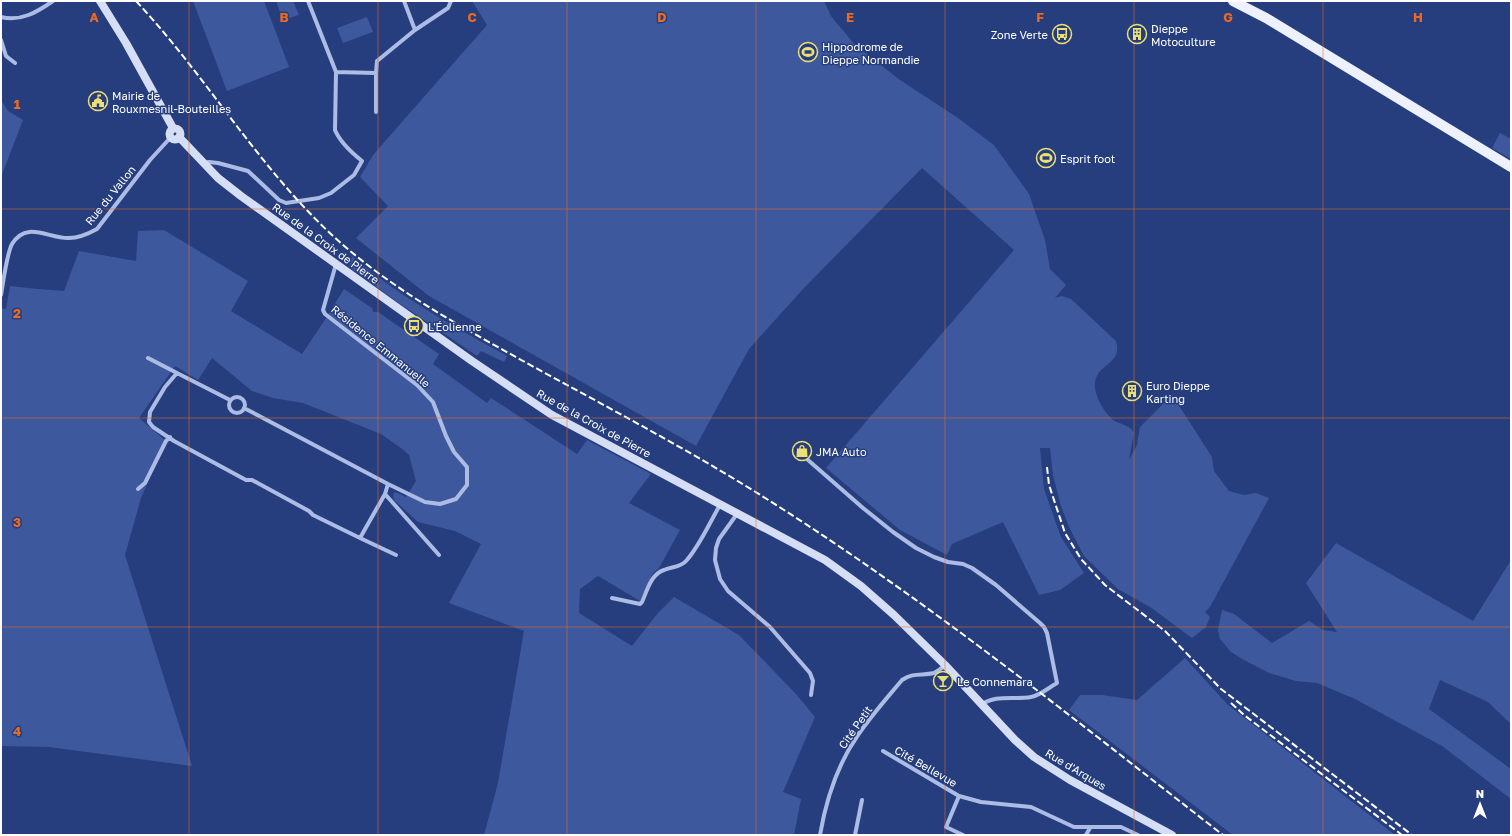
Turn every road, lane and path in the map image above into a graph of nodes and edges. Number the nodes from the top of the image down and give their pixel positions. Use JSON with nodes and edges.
{"nodes":[{"id":1,"x":53,"y":1,"type":"edge"},
{"id":2,"x":100,"y":1,"type":"edge"},
{"id":3,"x":308,"y":1,"type":"edge"},
{"id":4,"x":404,"y":1,"type":"edge"},
{"id":5,"x":451,"y":1,"type":"edge"},
{"id":6,"x":1233,"y":1,"type":"edge"},
{"id":7,"x":1,"y":17,"type":"edge"},
{"id":8,"x":415,"y":30,"type":"junction"},
{"id":9,"x":1,"y":40,"type":"edge"},
{"id":10,"x":15,"y":63,"type":"dead end"},
{"id":11,"x":336,"y":72,"type":"junction"},
{"id":12,"x":376,"y":73,"type":"junction"},
{"id":13,"x":376,"y":112,"type":"dead end"},
{"id":14,"x":173,"y":128,"type":"junction"},
{"id":15,"x":171,"y":137,"type":"junction"},
{"id":16,"x":179,"y":137,"type":"junction"},
{"id":17,"x":202,"y":163,"type":"junction"},
{"id":18,"x":1511,"y":167,"type":"edge"},
{"id":19,"x":336,"y":264,"type":"junction"},
{"id":20,"x":1,"y":295,"type":"edge"},
{"id":21,"x":148,"y":358,"type":"dead end"},
{"id":22,"x":177,"y":373,"type":"junction"},
{"id":23,"x":230,"y":400,"type":"junction"},
{"id":24,"x":244,"y":408,"type":"junction"},
{"id":25,"x":170,"y":437,"type":"junction"},
{"id":26,"x":808,"y":460,"type":"dead end"},
{"id":27,"x":388,"y":484,"type":"junction"},
{"id":28,"x":138,"y":489,"type":"dead end"},
{"id":29,"x":385,"y":494,"type":"junction"},
{"id":30,"x":720,"y":505,"type":"junction"},
{"id":31,"x":737,"y":514,"type":"junction"},
{"id":32,"x":360,"y":538,"type":"junction"},
{"id":33,"x":396,"y":555,"type":"dead end"},
{"id":34,"x":439,"y":555,"type":"dead end"},
{"id":35,"x":612,"y":598,"type":"dead end"},
{"id":36,"x":945,"y":665,"type":"junction"},
{"id":37,"x":811,"y":695,"type":"dead end"},
{"id":38,"x":981,"y":704,"type":"junction"},
{"id":39,"x":883,"y":751,"type":"dead end"},
{"id":40,"x":959,"y":796,"type":"junction"},
{"id":41,"x":862,"y":800,"type":"dead end"},
{"id":42,"x":1090,"y":828,"type":"junction"},
{"id":43,"x":820,"y":835,"type":"edge"},
{"id":44,"x":855,"y":835,"type":"edge"},
{"id":45,"x":963,"y":835,"type":"edge"},
{"id":46,"x":1086,"y":835,"type":"edge"},
{"id":47,"x":1138,"y":835,"type":"edge"},
{"id":48,"x":1172,"y":835,"type":"edge"}],
"edges":[{"from":1,"to":7,"type":"street"},
{"from":2,"to":14,"type":"main road"},
{"from":3,"to":11,"type":"street"},
{"from":4,"to":8,"type":"street"},
{"from":5,"to":8,"type":"street"},
{"from":6,"to":18,"type":"main road"},
{"from":8,"to":12,"type":"street"},
{"from":9,"to":10,"type":"street"},
{"from":11,"to":12,"type":"street"},
{"from":11,"to":17,"type":"street"},
{"from":12,"to":13,"type":"street"},
{"from":14,"to":15,"type":"main road"},
{"from":14,"to":16,"type":"main road"},
{"from":15,"to":16,"type":"main road"},
{"from":15,"to":20,"type":"street","name":"Rue du Vallon"},
{"from":16,"to":17,"type":"main road","name":"Rue de la Croix de Pierre"},
{"from":17,"to":19,"type":"main road","name":"Rue de la Croix de Pierre"},
{"from":19,"to":27,"type":"street","name":"Résidence Emmanuelle"},
{"from":19,"to":30,"type":"main road","name":"Rue de la Croix de Pierre"},
{"from":21,"to":22,"type":"street","name":"Résidence Emmanuelle"},
{"from":22,"to":23,"type":"street","name":"Résidence Emmanuelle"},
{"from":22,"to":25,"type":"street"},
{"from":23,"to":24,"type":"street","name":"Résidence Emmanuelle"},
{"from":23,"to":24,"type":"street","name":"Résidence Emmanuelle"},
{"from":24,"to":27,"type":"street","name":"Résidence Emmanuelle"},
{"from":25,"to":28,"type":"street"},
{"from":25,"to":32,"type":"street"},
{"from":26,"to":38,"type":"street"},
{"from":27,"to":29,"type":"street"},
{"from":29,"to":32,"type":"street"},
{"from":29,"to":34,"type":"street"},
{"from":30,"to":31,"type":"main road","name":"Rue de la Croix de Pierre"},
{"from":30,"to":35,"type":"street"},
{"from":31,"to":36,"type":"main road","name":"Rue de la Croix de Pierre"},
{"from":31,"to":37,"type":"street"},
{"from":32,"to":33,"type":"street"},
{"from":36,"to":38,"type":"main road","name":"Rue de la Croix de Pierre"},
{"from":36,"to":43,"type":"street","name":"Cité Petit"},
{"from":38,"to":48,"type":"main road","name":"Rue d'Arques"},
{"from":39,"to":40,"type":"street","name":"Cité Bellevue"},
{"from":40,"to":42,"type":"street","name":"Cité Bellevue"},
{"from":40,"to":45,"type":"street","name":"Cité Bellevue"},
{"from":41,"to":44,"type":"street"},
{"from":42,"to":46,"type":"street"},
{"from":42,"to":47,"type":"street","name":"Cité Bellevue"}]}
